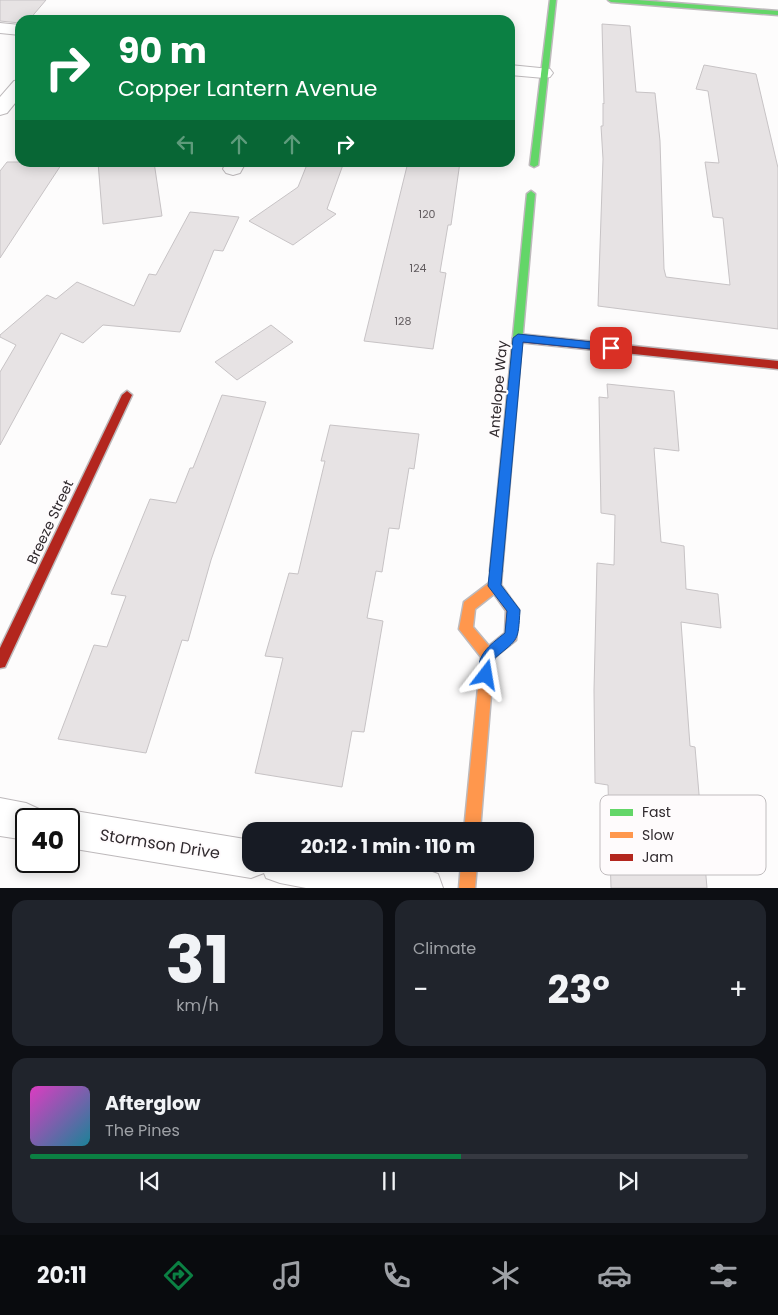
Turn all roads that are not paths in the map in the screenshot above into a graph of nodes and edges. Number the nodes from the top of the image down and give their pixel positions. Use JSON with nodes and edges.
{"nodes":[{"id":1,"x":553,"y":0,"type":"edge"},
{"id":2,"x":610,"y":0,"type":"edge"},
{"id":3,"x":778,"y":13,"type":"edge"},
{"id":4,"x":0,"y":28,"type":"edge"},
{"id":5,"x":15,"y":30,"type":"edge"},
{"id":6,"x":515,"y":70,"type":"edge"},
{"id":7,"x":544,"y":73,"type":"junction"},
{"id":8,"x":15,"y":91,"type":"edge"},
{"id":9,"x":0,"y":109,"type":"edge"},
{"id":10,"x":533,"y":168,"type":"dead end"},
{"id":11,"x":532,"y":190,"type":"dead end"},
{"id":12,"x":518,"y":338,"type":"junction"},
{"id":13,"x":778,"y":365,"type":"edge"},
{"id":14,"x":127,"y":395,"type":"dead end"},
{"id":15,"x":494,"y":586,"type":"junction"},
{"id":16,"x":488,"y":655,"type":"junction"},
{"id":17,"x":0,"y":662,"type":"edge"},
{"id":18,"x":0,"y":817,"type":"edge"},
{"id":19,"x":15,"y":820,"type":"edge"},
{"id":20,"x":473,"y":822,"type":"edge"},
{"id":21,"x":80,"y":831,"type":"edge"},
{"id":22,"x":242,"y":858,"type":"edge"},
{"id":23,"x":328,"y":872,"type":"edge"},
{"id":24,"x":468,"y":872,"type":"edge"},
{"id":25,"x":424,"y":888,"type":"edge"},
{"id":26,"x":467,"y":888,"type":"edge"}],
"edges":[{"from":1,"to":7,"type":"street"},
{"from":2,"to":3,"type":"street"},
{"from":4,"to":5,"type":"street"},
{"from":6,"to":7,"type":"street"},
{"from":7,"to":10,"type":"street"},
{"from":8,"to":9,"type":"street"},
{"from":11,"to":12,"type":"street","name":"Antelope Way"},
{"from":12,"to":13,"type":"street"},
{"from":12,"to":15,"type":"street","name":"Antelope Way"},
{"from":14,"to":17,"type":"street","name":"Breeze Street"},
{"from":15,"to":16,"type":"street"},
{"from":15,"to":16,"type":"street"},
{"from":16,"to":20,"type":"street"},
{"from":18,"to":19,"type":"street"},
{"from":21,"to":22,"type":"street","name":"Stormson Drive"},
{"from":23,"to":25,"type":"street"},
{"from":24,"to":26,"type":"street"}]}
